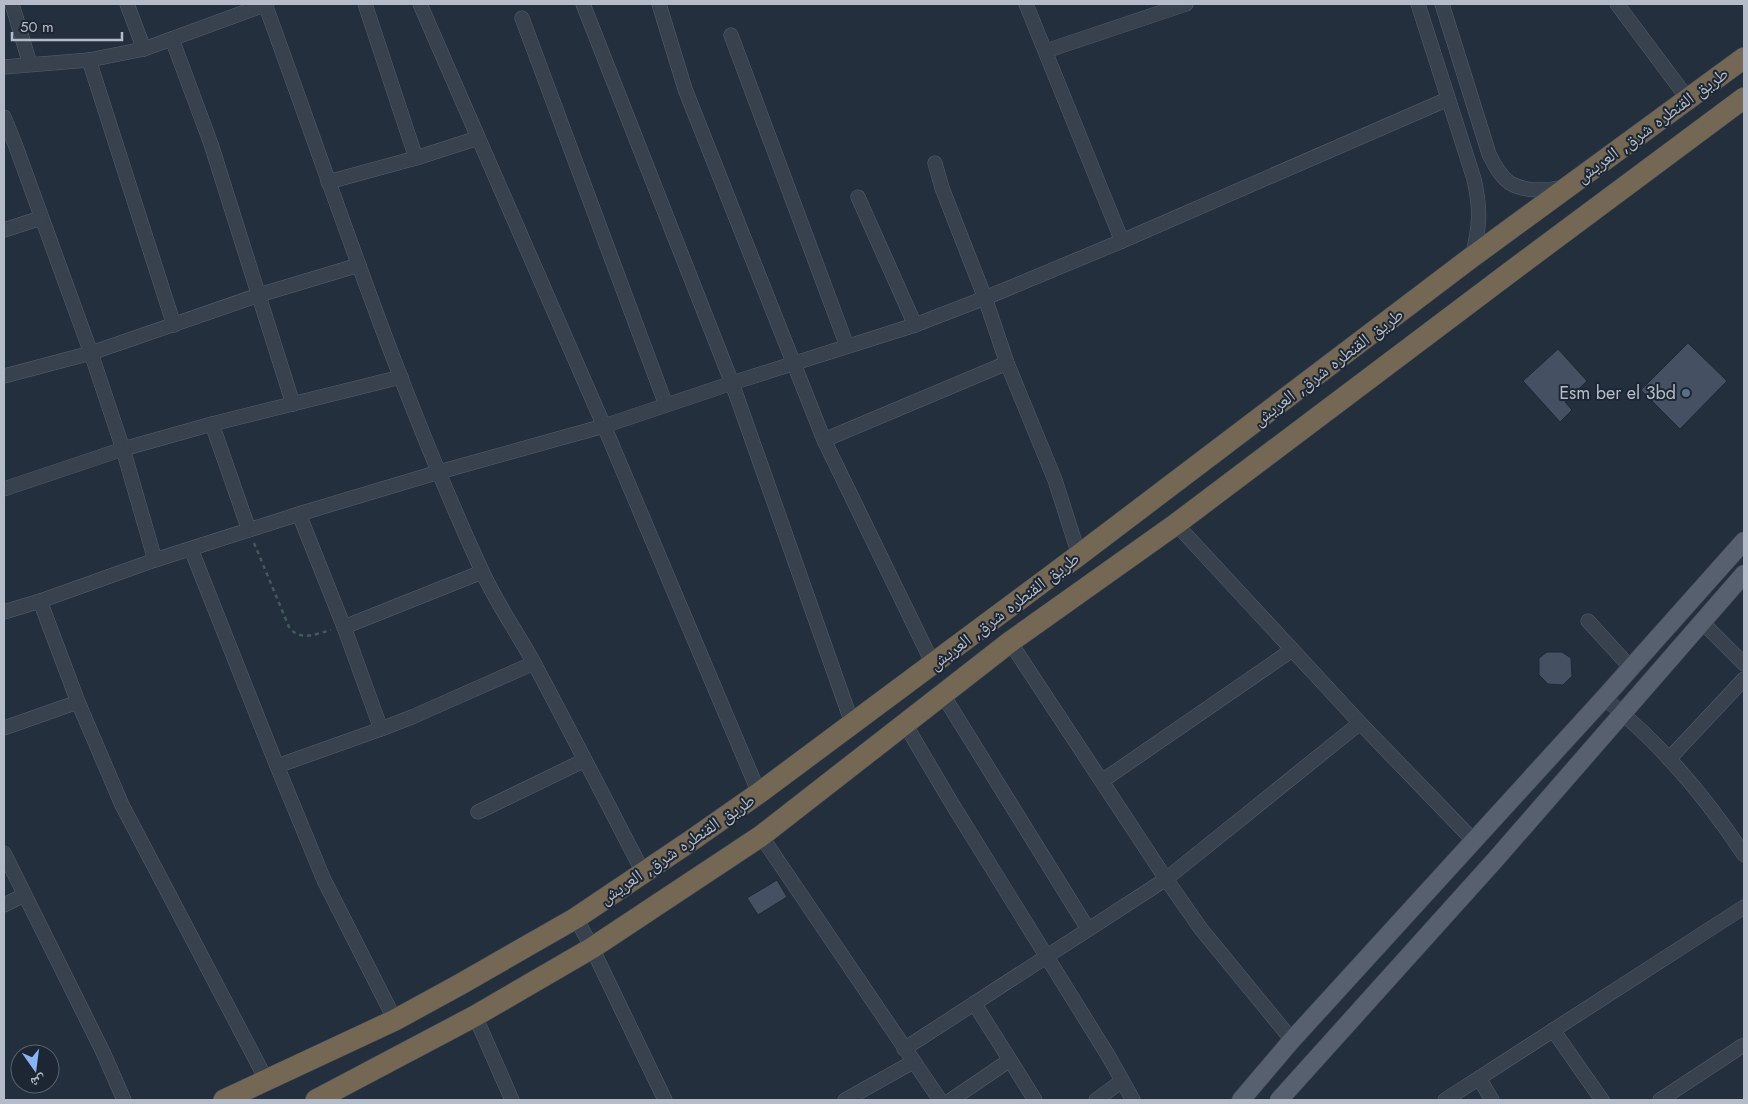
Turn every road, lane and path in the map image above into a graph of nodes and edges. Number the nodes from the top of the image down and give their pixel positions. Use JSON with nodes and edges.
{"nodes":[{"id":1,"x":12,"y":4,"type":"edge"},
{"id":2,"x":127,"y":4,"type":"edge"},
{"id":3,"x":266,"y":4,"type":"edge"},
{"id":4,"x":364,"y":4,"type":"edge"},
{"id":5,"x":420,"y":4,"type":"edge"},
{"id":6,"x":583,"y":4,"type":"edge"},
{"id":7,"x":659,"y":4,"type":"edge"},
{"id":8,"x":1026,"y":4,"type":"edge"},
{"id":9,"x":1186,"y":4,"type":"edge"},
{"id":10,"x":1418,"y":4,"type":"edge"},
{"id":11,"x":1442,"y":4,"type":"edge"},
{"id":12,"x":1617,"y":4,"type":"edge"},
{"id":13,"x":522,"y":18,"type":"dead end"},
{"id":14,"x":731,"y":35,"type":"dead end"},
{"id":15,"x":172,"y":39,"type":"junction"},
{"id":16,"x":144,"y":49,"type":"junction"},
{"id":17,"x":1046,"y":51,"type":"junction"},
{"id":18,"x":1744,"y":58,"type":"edge"},
{"id":19,"x":90,"y":60,"type":"junction"},
{"id":20,"x":30,"y":64,"type":"junction"},
{"id":21,"x":4,"y":68,"type":"edge"},
{"id":22,"x":1744,"y":98,"type":"edge"},
{"id":23,"x":1448,"y":99,"type":"junction"},
{"id":24,"x":1688,"y":99,"type":"junction"},
{"id":25,"x":4,"y":117,"type":"edge"},
{"id":26,"x":478,"y":138,"type":"junction"},
{"id":27,"x":416,"y":158,"type":"junction"},
{"id":28,"x":935,"y":163,"type":"dead end"},
{"id":29,"x":328,"y":182,"type":"junction"},
{"id":30,"x":1572,"y":184,"type":"junction"},
{"id":31,"x":858,"y":197,"type":"dead end"},
{"id":32,"x":41,"y":218,"type":"junction"},
{"id":33,"x":4,"y":230,"type":"edge"},
{"id":34,"x":1122,"y":241,"type":"junction"},
{"id":35,"x":1472,"y":257,"type":"junction"},
{"id":36,"x":359,"y":265,"type":"junction"},
{"id":37,"x":259,"y":295,"type":"junction"},
{"id":38,"x":985,"y":298,"type":"junction"},
{"id":39,"x":174,"y":325,"type":"junction"},
{"id":40,"x":915,"y":325,"type":"junction"},
{"id":41,"x":847,"y":346,"type":"junction"},
{"id":42,"x":91,"y":353,"type":"junction"},
{"id":43,"x":1007,"y":363,"type":"junction"},
{"id":44,"x":794,"y":364,"type":"junction"},
{"id":45,"x":4,"y":376,"type":"edge"},
{"id":46,"x":401,"y":377,"type":"junction"},
{"id":47,"x":732,"y":383,"type":"junction"},
{"id":48,"x":292,"y":404,"type":"junction"},
{"id":49,"x":666,"y":405,"type":"junction"},
{"id":50,"x":212,"y":424,"type":"junction"},
{"id":51,"x":604,"y":426,"type":"junction"},
{"id":52,"x":824,"y":440,"type":"junction"},
{"id":53,"x":123,"y":449,"type":"junction"},
{"id":54,"x":439,"y":472,"type":"junction"},
{"id":55,"x":4,"y":489,"type":"edge"},
{"id":56,"x":298,"y":514,"type":"junction"},
{"id":57,"x":1176,"y":524,"type":"junction"},
{"id":58,"x":249,"y":530,"type":"junction"},
{"id":59,"x":1744,"y":540,"type":"edge"},
{"id":60,"x":191,"y":549,"type":"junction"},
{"id":61,"x":1079,"y":555,"type":"junction"},
{"id":62,"x":155,"y":560,"type":"junction"},
{"id":63,"x":482,"y":572,"type":"junction"},
{"id":64,"x":1744,"y":574,"type":"edge"},
{"id":65,"x":40,"y":601,"type":"junction"},
{"id":66,"x":4,"y":612,"type":"edge"},
{"id":67,"x":1588,"y":621,"type":"dead end"},
{"id":68,"x":1702,"y":622,"type":"junction"},
{"id":69,"x":344,"y":627,"type":"junction"},
{"id":70,"x":1010,"y":642,"type":"junction"},
{"id":71,"x":1292,"y":650,"type":"junction"},
{"id":72,"x":534,"y":663,"type":"junction"},
{"id":73,"x":932,"y":664,"type":"junction"},
{"id":74,"x":1744,"y":664,"type":"edge"},
{"id":75,"x":1630,"y":668,"type":"junction"},
{"id":76,"x":1744,"y":679,"type":"edge"},
{"id":77,"x":943,"y":695,"type":"junction"},
{"id":78,"x":1604,"y":698,"type":"junction"},
{"id":79,"x":78,"y":702,"type":"junction"},
{"id":80,"x":1624,"y":714,"type":"junction"},
{"id":81,"x":852,"y":723,"type":"junction"},
{"id":82,"x":1360,"y":723,"type":"junction"},
{"id":83,"x":906,"y":724,"type":"junction"},
{"id":84,"x":4,"y":728,"type":"edge"},
{"id":85,"x":381,"y":728,"type":"junction"},
{"id":86,"x":1669,"y":759,"type":"junction"},
{"id":87,"x":584,"y":760,"type":"junction"},
{"id":88,"x":277,"y":766,"type":"junction"},
{"id":89,"x":1102,"y":781,"type":"junction"},
{"id":90,"x":759,"y":793,"type":"junction"},
{"id":91,"x":478,"y":812,"type":"dead end"},
{"id":92,"x":761,"y":836,"type":"junction"},
{"id":93,"x":1473,"y":840,"type":"junction"},
{"id":94,"x":4,"y":853,"type":"edge"},
{"id":95,"x":1744,"y":856,"type":"edge"},
{"id":96,"x":643,"y":872,"type":"junction"},
{"id":97,"x":1166,"y":879,"type":"junction"},
{"id":98,"x":24,"y":895,"type":"junction"},
{"id":99,"x":4,"y":905,"type":"edge"},
{"id":100,"x":1744,"y":907,"type":"edge"},
{"id":101,"x":576,"y":918,"type":"junction"},
{"id":102,"x":1088,"y":929,"type":"junction"},
{"id":103,"x":592,"y":948,"type":"junction"},
{"id":104,"x":1047,"y":956,"type":"junction"},
{"id":105,"x":974,"y":1003,"type":"junction"},
{"id":106,"x":475,"y":1016,"type":"junction"},
{"id":107,"x":395,"y":1020,"type":"junction"},
{"id":108,"x":1554,"y":1030,"type":"junction"},
{"id":109,"x":1292,"y":1040,"type":"junction"},
{"id":110,"x":1744,"y":1046,"type":"edge"},
{"id":111,"x":904,"y":1049,"type":"junction"},
{"id":112,"x":1010,"y":1060,"type":"junction"},
{"id":113,"x":913,"y":1062,"type":"junction"},
{"id":114,"x":1479,"y":1078,"type":"junction"},
{"id":115,"x":266,"y":1081,"type":"junction"},
{"id":116,"x":1122,"y":1081,"type":"junction"},
{"id":117,"x":321,"y":1099,"type":"edge"},
{"id":118,"x":854,"y":1099,"type":"edge"},
{"id":119,"x":124,"y":1100,"type":"edge"},
{"id":120,"x":224,"y":1100,"type":"edge"},
{"id":121,"x":512,"y":1100,"type":"edge"},
{"id":122,"x":665,"y":1100,"type":"edge"},
{"id":123,"x":940,"y":1100,"type":"edge"},
{"id":124,"x":950,"y":1100,"type":"edge"},
{"id":125,"x":1035,"y":1100,"type":"edge"},
{"id":126,"x":1096,"y":1100,"type":"edge"},
{"id":127,"x":1133,"y":1100,"type":"edge"},
{"id":128,"x":1241,"y":1100,"type":"edge"},
{"id":129,"x":1279,"y":1100,"type":"edge"},
{"id":130,"x":1445,"y":1100,"type":"edge"},
{"id":131,"x":1492,"y":1100,"type":"edge"},
{"id":132,"x":1602,"y":1100,"type":"edge"},
{"id":133,"x":1660,"y":1100,"type":"edge"}],
"edges":[{"from":1,"to":20,"type":"street"},
{"from":2,"to":16,"type":"street"},
{"from":3,"to":15,"type":"street"},
{"from":3,"to":29,"type":"street"},
{"from":4,"to":27,"type":"street"},
{"from":5,"to":26,"type":"street"},
{"from":6,"to":47,"type":"street"},
{"from":7,"to":44,"type":"street"},
{"from":8,"to":17,"type":"street"},
{"from":9,"to":17,"type":"street"},
{"from":10,"to":23,"type":"street"},
{"from":11,"to":30,"type":"street"},
{"from":12,"to":24,"type":"street"},
{"from":13,"to":49,"type":"street"},
{"from":14,"to":41,"type":"street"},
{"from":15,"to":16,"type":"street"},
{"from":15,"to":37,"type":"street"},
{"from":16,"to":19,"type":"street"},
{"from":17,"to":34,"type":"street"},
{"from":18,"to":24,"type":"highway","name":"طريق القنطره شرق, العريش"},
{"from":19,"to":20,"type":"street"},
{"from":19,"to":39,"type":"street"},
{"from":20,"to":21,"type":"street"},
{"from":22,"to":57,"type":"highway","name":"طريق القنطره شرق, العريش"},
{"from":23,"to":34,"type":"street"},
{"from":23,"to":35,"type":"street"},
{"from":24,"to":30,"type":"highway","name":"طريق القنطره شرق, العريش"},
{"from":25,"to":32,"type":"street"},
{"from":26,"to":27,"type":"street"},
{"from":26,"to":51,"type":"street"},
{"from":27,"to":29,"type":"street"},
{"from":28,"to":38,"type":"street"},
{"from":29,"to":36,"type":"street"},
{"from":30,"to":35,"type":"highway","name":"طريق القنطره شرق, العريش"},
{"from":31,"to":40,"type":"street"},
{"from":32,"to":33,"type":"street"},
{"from":32,"to":42,"type":"street"},
{"from":34,"to":38,"type":"street"},
{"from":35,"to":61,"type":"highway","name":"طريق القنطره شرق, العريش"},
{"from":36,"to":37,"type":"street"},
{"from":36,"to":46,"type":"street"},
{"from":37,"to":39,"type":"street"},
{"from":37,"to":48,"type":"street"},
{"from":38,"to":40,"type":"street"},
{"from":38,"to":43,"type":"street"},
{"from":39,"to":42,"type":"street"},
{"from":40,"to":41,"type":"street"},
{"from":41,"to":44,"type":"street"},
{"from":42,"to":45,"type":"street"},
{"from":42,"to":53,"type":"street"},
{"from":43,"to":52,"type":"street"},
{"from":43,"to":61,"type":"street"},
{"from":44,"to":47,"type":"street"},
{"from":44,"to":52,"type":"street"},
{"from":46,"to":48,"type":"street"},
{"from":46,"to":54,"type":"street"},
{"from":47,"to":49,"type":"street"},
{"from":47,"to":81,"type":"street"},
{"from":48,"to":50,"type":"street"},
{"from":49,"to":51,"type":"street"},
{"from":50,"to":53,"type":"street"},
{"from":50,"to":58,"type":"street"},
{"from":51,"to":54,"type":"street"},
{"from":51,"to":90,"type":"street"},
{"from":52,"to":73,"type":"street"},
{"from":53,"to":55,"type":"street"},
{"from":53,"to":62,"type":"street"},
{"from":54,"to":56,"type":"street"},
{"from":54,"to":63,"type":"street"},
{"from":56,"to":58,"type":"street"},
{"from":56,"to":69,"type":"street"},
{"from":57,"to":70,"type":"highway","name":"طريق القنطره شرق, العريش"},
{"from":57,"to":71,"type":"street"},
{"from":58,"to":60,"type":"street"},
{"from":58,"to":69,"type":"path"},
{"from":59,"to":75,"type":"main road"},
{"from":60,"to":62,"type":"street"},
{"from":60,"to":88,"type":"street"},
{"from":61,"to":73,"type":"highway","name":"طريق القنطره شرق, العريش"},
{"from":62,"to":65,"type":"street"},
{"from":63,"to":69,"type":"street"},
{"from":63,"to":72,"type":"street"},
{"from":64,"to":68,"type":"main road"},
{"from":65,"to":66,"type":"street"},
{"from":65,"to":79,"type":"street"},
{"from":67,"to":75,"type":"street"},
{"from":68,"to":74,"type":"street"},
{"from":68,"to":80,"type":"main road"},
{"from":69,"to":85,"type":"street"},
{"from":70,"to":77,"type":"highway","name":"طريق القنطره شرق, العريش"},
{"from":70,"to":89,"type":"street"},
{"from":71,"to":82,"type":"street"},
{"from":71,"to":89,"type":"street"},
{"from":72,"to":85,"type":"street"},
{"from":72,"to":87,"type":"street"},
{"from":73,"to":81,"type":"highway","name":"طريق القنطره شرق, العريش"},
{"from":75,"to":78,"type":"main road"},
{"from":76,"to":86,"type":"street"},
{"from":77,"to":83,"type":"highway","name":"طريق القنطره شرق, العريش"},
{"from":77,"to":102,"type":"street"},
{"from":78,"to":80,"type":"street"},
{"from":78,"to":93,"type":"main road"},
{"from":79,"to":84,"type":"street"},
{"from":79,"to":115,"type":"street"},
{"from":80,"to":86,"type":"street"},
{"from":80,"to":129,"type":"main road"},
{"from":81,"to":90,"type":"highway","name":"طريق القنطره شرق, العريش"},
{"from":82,"to":93,"type":"street"},
{"from":82,"to":97,"type":"street"},
{"from":83,"to":92,"type":"highway","name":"طريق القنطره شرق, العريش"},
{"from":83,"to":104,"type":"street"},
{"from":85,"to":88,"type":"street"},
{"from":86,"to":95,"type":"street"},
{"from":87,"to":91,"type":"street"},
{"from":87,"to":96,"type":"street"},
{"from":88,"to":107,"type":"street"},
{"from":89,"to":97,"type":"street"},
{"from":90,"to":96,"type":"highway","name":"طريق القنطره شرق, العريش"},
{"from":92,"to":103,"type":"highway","name":"طريق القنطره شرق, العريش"},
{"from":92,"to":111,"type":"street"},
{"from":93,"to":109,"type":"main road"},
{"from":94,"to":98,"type":"street"},
{"from":96,"to":101,"type":"highway","name":"طريق القنطره شرق, العريش"},
{"from":97,"to":102,"type":"street"},
{"from":97,"to":109,"type":"street"},
{"from":98,"to":99,"type":"street"},
{"from":98,"to":119,"type":"street"},
{"from":100,"to":108,"type":"street"},
{"from":101,"to":103,"type":"street"},
{"from":101,"to":107,"type":"highway","name":"طريق القنطره شرق, العريش"},
{"from":102,"to":104,"type":"street"},
{"from":103,"to":106,"type":"highway","name":"طريق القنطره شرق, العريش"},
{"from":103,"to":122,"type":"street"},
{"from":104,"to":105,"type":"street"},
{"from":104,"to":116,"type":"street"},
{"from":105,"to":111,"type":"street"},
{"from":105,"to":112,"type":"street"},
{"from":106,"to":117,"type":"highway","name":"طريق القنطره شرق, العريش"},
{"from":106,"to":121,"type":"street"},
{"from":107,"to":115,"type":"highway","name":"طريق القنطره شرق, العريش"},
{"from":108,"to":114,"type":"street"},
{"from":108,"to":132,"type":"street"},
{"from":109,"to":128,"type":"main road"},
{"from":110,"to":133,"type":"street"},
{"from":111,"to":113,"type":"street"},
{"from":112,"to":124,"type":"street"},
{"from":112,"to":125,"type":"street"},
{"from":113,"to":118,"type":"street"},
{"from":113,"to":123,"type":"street"},
{"from":114,"to":130,"type":"street"},
{"from":114,"to":131,"type":"street"},
{"from":115,"to":120,"type":"highway","name":"طريق القنطره شرق, العريش"},
{"from":116,"to":126,"type":"street"},
{"from":116,"to":127,"type":"street"}]}
